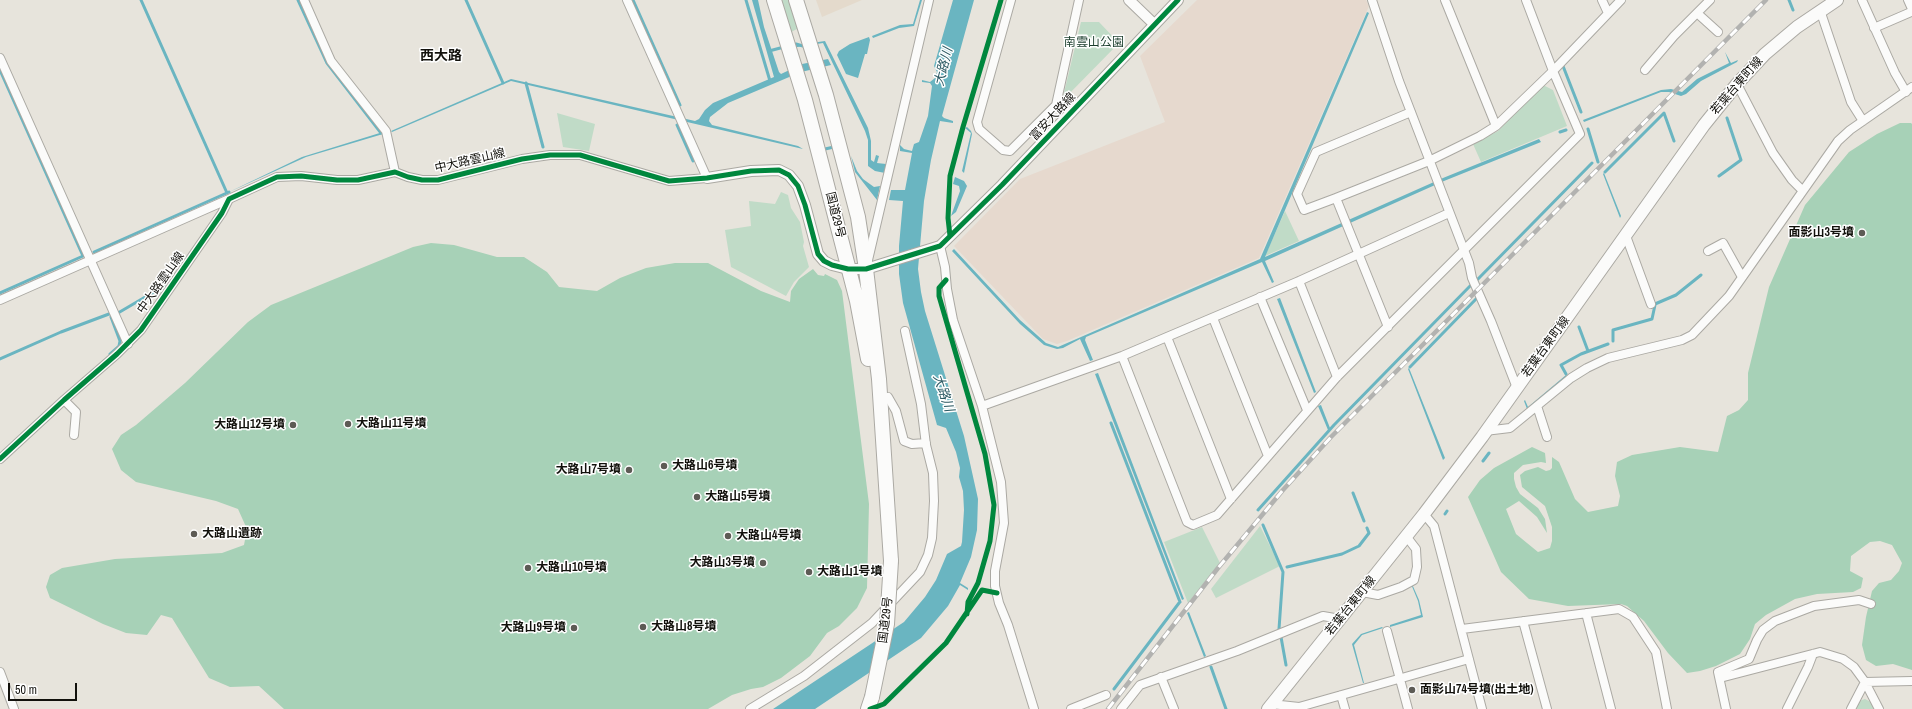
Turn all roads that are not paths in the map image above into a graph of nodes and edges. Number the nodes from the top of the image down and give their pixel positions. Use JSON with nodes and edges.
{"nodes":[{"id":1,"x":304,"y":0,"type":"edge"},
{"id":2,"x":627,"y":0,"type":"edge"},
{"id":3,"x":774,"y":0,"type":"edge"},
{"id":4,"x":796,"y":0,"type":"edge"},
{"id":5,"x":929,"y":0,"type":"edge"},
{"id":6,"x":1011,"y":0,"type":"edge"},
{"id":7,"x":1079,"y":0,"type":"edge"},
{"id":8,"x":1129,"y":0,"type":"edge"},
{"id":9,"x":1178,"y":0,"type":"edge"},
{"id":10,"x":1372,"y":0,"type":"edge"},
{"id":11,"x":1445,"y":0,"type":"edge"},
{"id":12,"x":1526,"y":0,"type":"edge"},
{"id":13,"x":1602,"y":0,"type":"edge"},
{"id":14,"x":1620,"y":0,"type":"edge"},
{"id":15,"x":1837,"y":0,"type":"edge"},
{"id":16,"x":1862,"y":0,"type":"edge"},
{"id":17,"x":1908,"y":0,"type":"edge"},
{"id":18,"x":1707,"y":1,"type":"edge"},
{"id":19,"x":1820,"y":10,"type":"junction"},
{"id":20,"x":1608,"y":13,"type":"junction"},
{"id":21,"x":1697,"y":13,"type":"junction"},
{"id":22,"x":1154,"y":24,"type":"junction"},
{"id":23,"x":1874,"y":28,"type":"junction"},
{"id":24,"x":1718,"y":32,"type":"dead end"},
{"id":25,"x":0,"y":58,"type":"edge"},
{"id":26,"x":1645,"y":70,"type":"dead end"},
{"id":27,"x":1553,"y":71,"type":"junction"},
{"id":28,"x":1737,"y":84,"type":"junction"},
{"id":29,"x":1910,"y":91,"type":"edge"},
{"id":30,"x":1411,"y":112,"type":"junction"},
{"id":31,"x":1864,"y":121,"type":"junction"},
{"id":32,"x":1496,"y":126,"type":"junction"},
{"id":33,"x":1429,"y":161,"type":"junction"},
{"id":34,"x":395,"y":172,"type":"junction"},
{"id":35,"x":707,"y":178,"type":"junction"},
{"id":36,"x":1802,"y":190,"type":"junction"},
{"id":37,"x":1336,"y":198,"type":"junction"},
{"id":38,"x":229,"y":199,"type":"junction"},
{"id":39,"x":1449,"y":213,"type":"junction"},
{"id":40,"x":1626,"y":236,"type":"junction"},
{"id":41,"x":940,"y":246,"type":"junction"},
{"id":42,"x":1708,"y":251,"type":"dead end"},
{"id":43,"x":1464,"y":252,"type":"junction"},
{"id":44,"x":1360,"y":254,"type":"junction"},
{"id":45,"x":90,"y":260,"type":"junction"},
{"id":46,"x":848,"y":269,"type":"junction"},
{"id":47,"x":866,"y":269,"type":"junction"},
{"id":48,"x":1742,"y":277,"type":"junction"},
{"id":49,"x":1299,"y":281,"type":"junction"},
{"id":50,"x":1260,"y":297,"type":"junction"},
{"id":51,"x":0,"y":300,"type":"edge"},
{"id":52,"x":1651,"y":304,"type":"dead end"},
{"id":53,"x":1213,"y":318,"type":"junction"},
{"id":54,"x":1388,"y":326,"type":"junction"},
{"id":55,"x":905,"y":331,"type":"dead end"},
{"id":56,"x":1167,"y":337,"type":"junction"},
{"id":57,"x":128,"y":344,"type":"junction"},
{"id":58,"x":1122,"y":356,"type":"junction"},
{"id":59,"x":1337,"y":377,"type":"junction"},
{"id":60,"x":1516,"y":388,"type":"junction"},
{"id":61,"x":888,"y":398,"type":"dead end"},
{"id":62,"x":64,"y":400,"type":"junction"},
{"id":63,"x":982,"y":406,"type":"junction"},
{"id":64,"x":1537,"y":406,"type":"junction"},
{"id":65,"x":1307,"y":410,"type":"junction"},
{"id":66,"x":1486,"y":431,"type":"junction"},
{"id":67,"x":882,"y":434,"type":"junction"},
{"id":68,"x":74,"y":435,"type":"dead end"},
{"id":69,"x":1547,"y":437,"type":"dead end"},
{"id":70,"x":926,"y":444,"type":"junction"},
{"id":71,"x":1268,"y":456,"type":"junction"},
{"id":72,"x":0,"y":459,"type":"edge"},
{"id":73,"x":1231,"y":499,"type":"junction"},
{"id":74,"x":1424,"y":514,"type":"junction"},
{"id":75,"x":1406,"y":536,"type":"junction"},
{"id":76,"x":1362,"y":592,"type":"junction"},
{"id":77,"x":1871,"y":604,"type":"dead end"},
{"id":78,"x":1586,"y":613,"type":"junction"},
{"id":79,"x":1340,"y":619,"type":"junction"},
{"id":80,"x":1523,"y":621,"type":"junction"},
{"id":81,"x":1462,"y":629,"type":"junction"},
{"id":82,"x":1387,"y":631,"type":"dead end"},
{"id":83,"x":1813,"y":654,"type":"junction"},
{"id":84,"x":1469,"y":659,"type":"junction"},
{"id":85,"x":0,"y":672,"type":"edge"},
{"id":86,"x":1161,"y":677,"type":"junction"},
{"id":87,"x":1720,"y":678,"type":"junction"},
{"id":88,"x":1400,"y":679,"type":"junction"},
{"id":89,"x":1912,"y":681,"type":"edge"},
{"id":90,"x":1865,"y":682,"type":"junction"},
{"id":91,"x":1341,"y":695,"type":"junction"},
{"id":92,"x":1106,"y":696,"type":"dead end"},
{"id":93,"x":870,"y":703,"type":"edge"},
{"id":94,"x":1270,"y":707,"type":"edge"},
{"id":95,"x":1287,"y":707,"type":"edge"},
{"id":96,"x":14,"y":709,"type":"edge"},
{"id":97,"x":750,"y":709,"type":"edge"},
{"id":98,"x":1034,"y":709,"type":"edge"},
{"id":99,"x":1071,"y":709,"type":"edge"},
{"id":100,"x":1121,"y":709,"type":"edge"},
{"id":101,"x":1174,"y":709,"type":"edge"},
{"id":102,"x":1345,"y":709,"type":"edge"},
{"id":103,"x":1408,"y":709,"type":"edge"},
{"id":104,"x":1482,"y":709,"type":"edge"},
{"id":105,"x":1547,"y":709,"type":"edge"},
{"id":106,"x":1611,"y":709,"type":"edge"},
{"id":107,"x":1667,"y":709,"type":"edge"},
{"id":108,"x":1726,"y":709,"type":"edge"},
{"id":109,"x":1787,"y":709,"type":"edge"},
{"id":110,"x":1851,"y":709,"type":"edge"},
{"id":111,"x":1879,"y":709,"type":"edge"}],
"edges":[{"from":1,"to":34,"type":"street"},
{"from":2,"to":35,"type":"street"},
{"from":3,"to":46,"type":"highway","name":"国道29号"},
{"from":4,"to":47,"type":"highway","name":"国道29号"},
{"from":5,"to":47,"type":"street"},
{"from":6,"to":7,"type":"street"},
{"from":8,"to":22,"type":"street"},
{"from":9,"to":22,"type":"street","name":"富安大路線"},
{"from":10,"to":30,"type":"street"},
{"from":11,"to":32,"type":"street"},
{"from":12,"to":27,"type":"street"},
{"from":13,"to":20,"type":"street"},
{"from":14,"to":20,"type":"street"},
{"from":15,"to":19,"type":"main road","name":"若葉台東町線"},
{"from":16,"to":23,"type":"street"},
{"from":17,"to":23,"type":"street"},
{"from":18,"to":21,"type":"street"},
{"from":19,"to":28,"type":"main road","name":"若葉台東町線"},
{"from":19,"to":31,"type":"street"},
{"from":20,"to":27,"type":"street"},
{"from":21,"to":24,"type":"street"},
{"from":21,"to":26,"type":"street"},
{"from":22,"to":41,"type":"street","name":"富安大路線"},
{"from":23,"to":29,"type":"street"},
{"from":25,"to":45,"type":"street"},
{"from":27,"to":32,"type":"street"},
{"from":27,"to":43,"type":"street"},
{"from":28,"to":36,"type":"street"},
{"from":28,"to":40,"type":"main road","name":"若葉台東町線"},
{"from":29,"to":31,"type":"street"},
{"from":30,"to":33,"type":"street"},
{"from":30,"to":37,"type":"street"},
{"from":31,"to":36,"type":"street"},
{"from":32,"to":33,"type":"street"},
{"from":33,"to":37,"type":"street"},
{"from":33,"to":39,"type":"street"},
{"from":34,"to":35,"type":"street","name":"中大路雲山線"},
{"from":34,"to":38,"type":"street"},
{"from":35,"to":46,"type":"street","name":"中大路雲山線"},
{"from":36,"to":48,"type":"street"},
{"from":37,"to":44,"type":"street"},
{"from":38,"to":45,"type":"street"},
{"from":38,"to":57,"type":"street","name":"中大路雲山線"},
{"from":39,"to":43,"type":"street"},
{"from":39,"to":44,"type":"street"},
{"from":40,"to":52,"type":"street"},
{"from":40,"to":60,"type":"main road","name":"若葉台東町線"},
{"from":41,"to":47,"type":"street","name":"中大路雲山線"},
{"from":41,"to":63,"type":"street"},
{"from":42,"to":48,"type":"street"},
{"from":43,"to":54,"type":"street"},
{"from":43,"to":60,"type":"street"},
{"from":44,"to":49,"type":"street"},
{"from":44,"to":54,"type":"street"},
{"from":45,"to":51,"type":"street"},
{"from":45,"to":57,"type":"street"},
{"from":46,"to":47,"type":"street","name":"中大路雲山線"},
{"from":46,"to":67,"type":"highway","name":"国道29号"},
{"from":47,"to":67,"type":"highway","name":"国道29号"},
{"from":48,"to":64,"type":"street"},
{"from":49,"to":50,"type":"street"},
{"from":49,"to":59,"type":"street"},
{"from":50,"to":53,"type":"street"},
{"from":50,"to":65,"type":"street"},
{"from":53,"to":56,"type":"street"},
{"from":53,"to":71,"type":"street"},
{"from":54,"to":59,"type":"street"},
{"from":55,"to":70,"type":"street"},
{"from":56,"to":58,"type":"street"},
{"from":56,"to":73,"type":"street"},
{"from":57,"to":62,"type":"street","name":"中大路雲山線"},
{"from":58,"to":63,"type":"street"},
{"from":58,"to":73,"type":"street"},
{"from":59,"to":65,"type":"street"},
{"from":60,"to":66,"type":"main road","name":"若葉台東町線"},
{"from":61,"to":70,"type":"street"},
{"from":62,"to":68,"type":"street"},
{"from":62,"to":72,"type":"street","name":"中大路雲山線"},
{"from":63,"to":98,"type":"street"},
{"from":64,"to":66,"type":"street"},
{"from":64,"to":69,"type":"street"},
{"from":65,"to":71,"type":"street"},
{"from":66,"to":74,"type":"main road","name":"若葉台東町線"},
{"from":67,"to":93,"type":"highway","name":"国道29号","bridge":true},
{"from":70,"to":97,"type":"street"},
{"from":71,"to":73,"type":"street"},
{"from":74,"to":75,"type":"main road","name":"若葉台東町線"},
{"from":74,"to":81,"type":"street"},
{"from":75,"to":76,"type":"main road","name":"若葉台東町線"},
{"from":75,"to":76,"type":"street"},
{"from":76,"to":79,"type":"main road","name":"若葉台東町線"},
{"from":77,"to":87,"type":"street"},
{"from":78,"to":80,"type":"street"},
{"from":78,"to":106,"type":"street"},
{"from":78,"to":107,"type":"street"},
{"from":79,"to":86,"type":"street"},
{"from":79,"to":94,"type":"main road","name":"若葉台東町線"},
{"from":80,"to":81,"type":"street"},
{"from":80,"to":105,"type":"street"},
{"from":81,"to":84,"type":"street"},
{"from":82,"to":88,"type":"street"},
{"from":83,"to":87,"type":"street"},
{"from":83,"to":90,"type":"street"},
{"from":83,"to":109,"type":"street"},
{"from":84,"to":88,"type":"street"},
{"from":84,"to":104,"type":"street"},
{"from":85,"to":96,"type":"street"},
{"from":86,"to":100,"type":"street"},
{"from":86,"to":101,"type":"street"},
{"from":87,"to":108,"type":"street"},
{"from":88,"to":91,"type":"street"},
{"from":88,"to":103,"type":"street"},
{"from":89,"to":90,"type":"street"},
{"from":90,"to":110,"type":"street"},
{"from":90,"to":111,"type":"street"},
{"from":91,"to":95,"type":"street"},
{"from":91,"to":102,"type":"street"},
{"from":92,"to":99,"type":"street"},
{"from":94,"to":95,"type":"street"}]}
